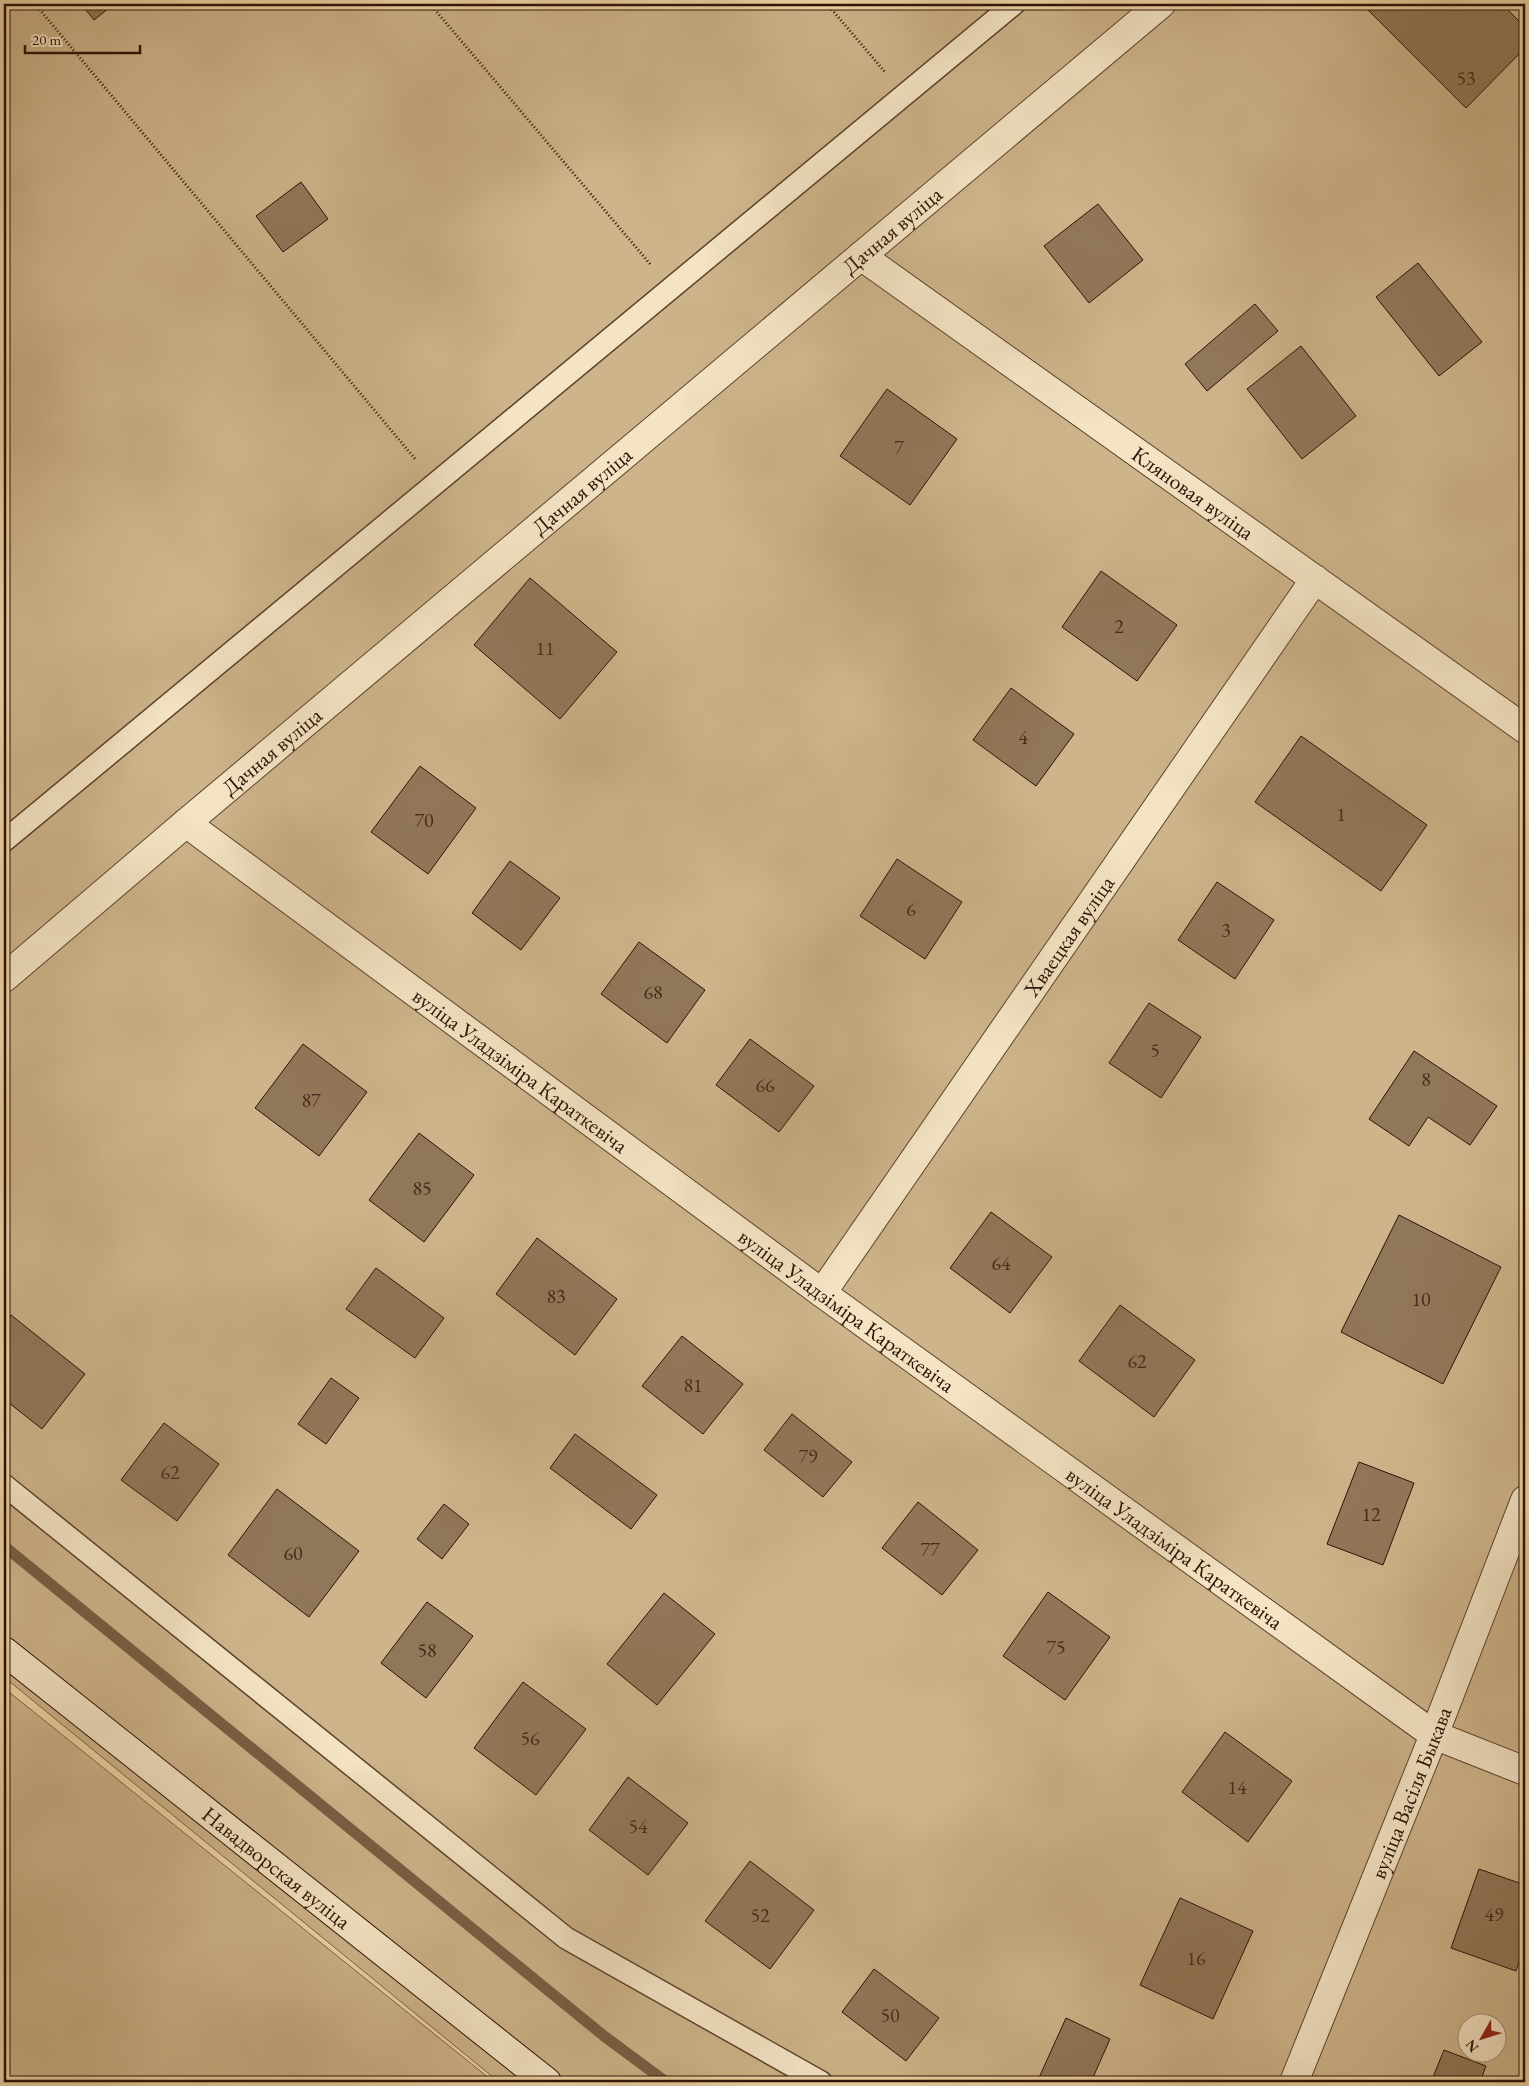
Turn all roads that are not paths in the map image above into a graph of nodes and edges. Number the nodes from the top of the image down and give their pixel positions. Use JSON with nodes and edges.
{"nodes":[{"id":1,"x":1014,"y":4,"type":"edge"},
{"id":2,"x":1161,"y":4,"type":"edge"},
{"id":3,"x":861,"y":256,"type":"junction"},
{"id":4,"x":1315,"y":579,"type":"junction"},
{"id":5,"x":1525,"y":729,"type":"edge"},
{"id":6,"x":186,"y":823,"type":"junction"},
{"id":7,"x":4,"y":841,"type":"edge"},
{"id":8,"x":4,"y":978,"type":"edge"},
{"id":9,"x":822,"y":1293,"type":"junction"},
{"id":10,"x":4,"y":1484,"type":"edge"},
{"id":11,"x":1525,"y":1500,"type":"edge"},
{"id":12,"x":4,"y":1652,"type":"edge"},
{"id":13,"x":1434,"y":1735,"type":"junction"},
{"id":14,"x":1525,"y":1771,"type":"edge"},
{"id":15,"x":548,"y":2082,"type":"edge"},
{"id":16,"x":821,"y":2082,"type":"edge"},
{"id":17,"x":1294,"y":2082,"type":"edge"}],
"edges":[{"from":1,"to":7,"type":"lane"},
{"from":2,"to":3,"type":"street","name":"Дачная вуліца"},
{"from":3,"to":4,"type":"street","name":"Кляновая вуліца"},
{"from":3,"to":6,"type":"street","name":"Дачная вуліца"},
{"from":4,"to":5,"type":"street","name":"Кляновая вуліца"},
{"from":4,"to":9,"type":"street","name":"Хваецкая вуліца"},
{"from":6,"to":8,"type":"street","name":"Дачная вуліца"},
{"from":6,"to":9,"type":"street","name":"вуліца Уладзіміра Караткевіча"},
{"from":9,"to":13,"type":"street","name":"вуліца Уладзіміра Караткевіча"},
{"from":10,"to":16,"type":"lane"},
{"from":11,"to":13,"type":"street","name":"вуліца Васіля Быкава"},
{"from":12,"to":15,"type":"street","name":"Навадворская вуліца"},
{"from":13,"to":14,"type":"street","name":"вуліца Уладзіміра Караткевіча"},
{"from":13,"to":17,"type":"street","name":"вуліца Васіля Быкава"}]}
